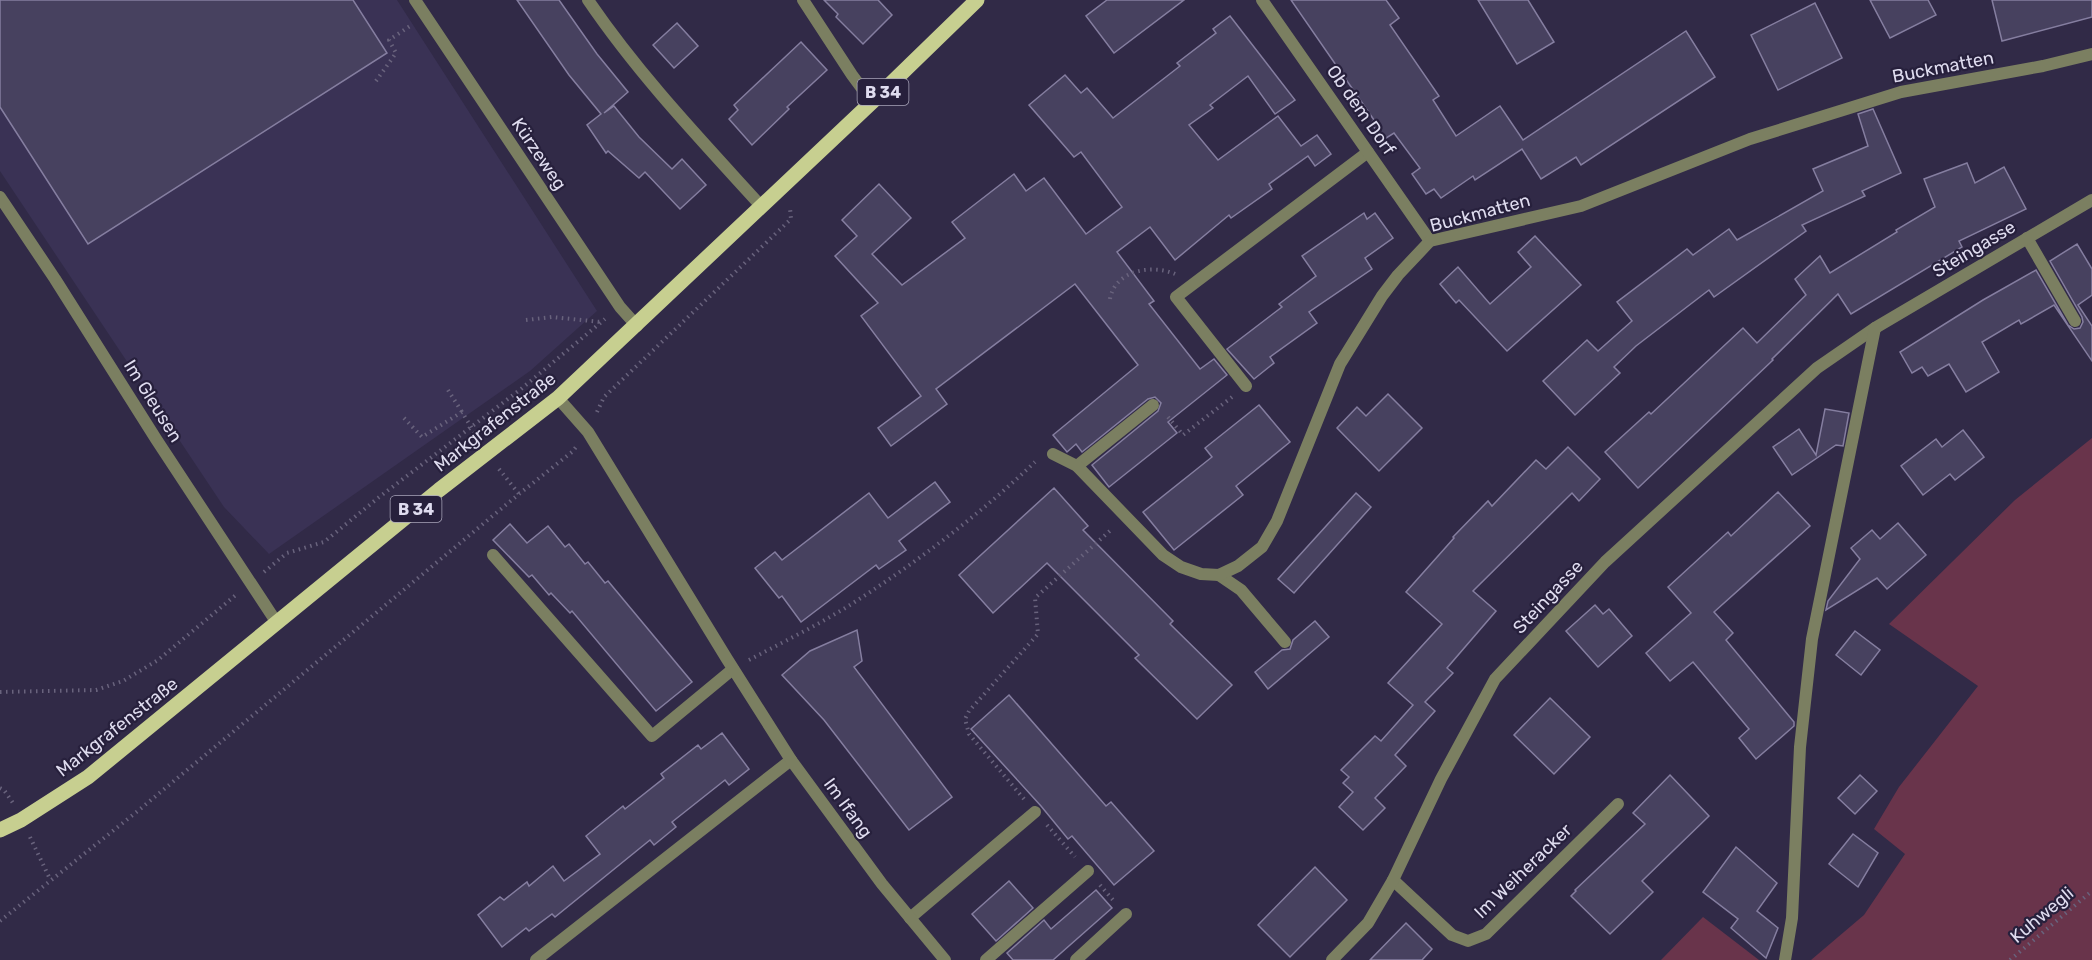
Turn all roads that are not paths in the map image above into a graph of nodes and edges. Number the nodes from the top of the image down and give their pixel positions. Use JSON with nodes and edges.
{"nodes":[{"id":1,"x":415,"y":0,"type":"edge"},
{"id":2,"x":588,"y":0,"type":"edge"},
{"id":3,"x":803,"y":0,"type":"edge"},
{"id":4,"x":977,"y":0,"type":"edge"},
{"id":5,"x":1262,"y":0,"type":"edge"},
{"id":6,"x":2092,"y":54,"type":"edge"},
{"id":7,"x":872,"y":102,"type":"junction"},
{"id":8,"x":1368,"y":152,"type":"junction"},
{"id":9,"x":0,"y":198,"type":"edge"},
{"id":10,"x":2092,"y":200,"type":"edge"},
{"id":11,"x":761,"y":206,"type":"junction"},
{"id":12,"x":2027,"y":238,"type":"junction"},
{"id":13,"x":1430,"y":241,"type":"junction"},
{"id":14,"x":2075,"y":321,"type":"dead end"},
{"id":15,"x":637,"y":326,"type":"junction"},
{"id":16,"x":1875,"y":328,"type":"junction"},
{"id":17,"x":1246,"y":386,"type":"road end"},
{"id":18,"x":558,"y":398,"type":"junction"},
{"id":19,"x":1153,"y":405,"type":"road end"},
{"id":20,"x":1053,"y":454,"type":"road end"},
{"id":21,"x":1077,"y":466,"type":"junction"},
{"id":22,"x":493,"y":555,"type":"dead end"},
{"id":23,"x":1219,"y":575,"type":"junction"},
{"id":24,"x":277,"y":623,"type":"junction"},
{"id":25,"x":1285,"y":642,"type":"dead end"},
{"id":26,"x":733,"y":669,"type":"junction"},
{"id":27,"x":791,"y":760,"type":"junction"},
{"id":28,"x":1618,"y":804,"type":"dead end"},
{"id":29,"x":1035,"y":812,"type":"road end"},
{"id":30,"x":0,"y":830,"type":"edge"},
{"id":31,"x":1088,"y":871,"type":"road end"},
{"id":32,"x":1394,"y":880,"type":"junction"},
{"id":33,"x":1126,"y":914,"type":"road end"},
{"id":34,"x":910,"y":918,"type":"junction"},
{"id":35,"x":536,"y":960,"type":"edge"},
{"id":36,"x":945,"y":960,"type":"edge"},
{"id":37,"x":986,"y":960,"type":"edge"},
{"id":38,"x":1076,"y":960,"type":"edge"},
{"id":39,"x":1332,"y":960,"type":"edge"},
{"id":40,"x":1785,"y":960,"type":"edge"}],
"edges":[{"from":1,"to":15,"type":"street","name":"Kürzeweg"},
{"from":2,"to":11,"type":"street"},
{"from":3,"to":7,"type":"street"},
{"from":4,"to":7,"type":"main road","name":"Markgrafenstraße","number":"B 34"},
{"from":5,"to":8,"type":"street","name":"Ob dem Dorf"},
{"from":6,"to":13,"type":"street","name":"Buckmatten"},
{"from":7,"to":11,"type":"main road","name":"Markgrafenstraße","number":"B 34"},
{"from":8,"to":13,"type":"street","name":"Ob dem Dorf"},
{"from":8,"to":17,"type":"street"},
{"from":9,"to":24,"type":"street","name":"Im Gleusen"},
{"from":10,"to":12,"type":"street","name":"Steingasse"},
{"from":11,"to":15,"type":"main road","name":"Markgrafenstraße","number":"B 34"},
{"from":12,"to":14,"type":"street"},
{"from":12,"to":16,"type":"street","name":"Steingasse"},
{"from":13,"to":23,"type":"street","name":"Buckmatten"},
{"from":15,"to":18,"type":"main road","name":"Markgrafenstraße","number":"B 34"},
{"from":16,"to":32,"type":"street","name":"Steingasse"},
{"from":16,"to":40,"type":"street"},
{"from":18,"to":24,"type":"main road","name":"Markgrafenstraße","number":"B 34"},
{"from":18,"to":26,"type":"street","name":"Im Ifang"},
{"from":19,"to":21,"type":"street"},
{"from":20,"to":21,"type":"street"},
{"from":21,"to":23,"type":"street"},
{"from":22,"to":26,"type":"street"},
{"from":23,"to":25,"type":"street"},
{"from":24,"to":30,"type":"main road","name":"Markgrafenstraße","number":"B 34"},
{"from":26,"to":27,"type":"street","name":"Im Ifang"},
{"from":27,"to":34,"type":"street","name":"Im Ifang"},
{"from":27,"to":35,"type":"street"},
{"from":28,"to":32,"type":"street","name":"Im Weiheracker"},
{"from":29,"to":34,"type":"street"},
{"from":31,"to":37,"type":"street"},
{"from":32,"to":39,"type":"street","name":"Steingasse"},
{"from":33,"to":38,"type":"street"},
{"from":34,"to":36,"type":"street","name":"Im Ifang"}]}
